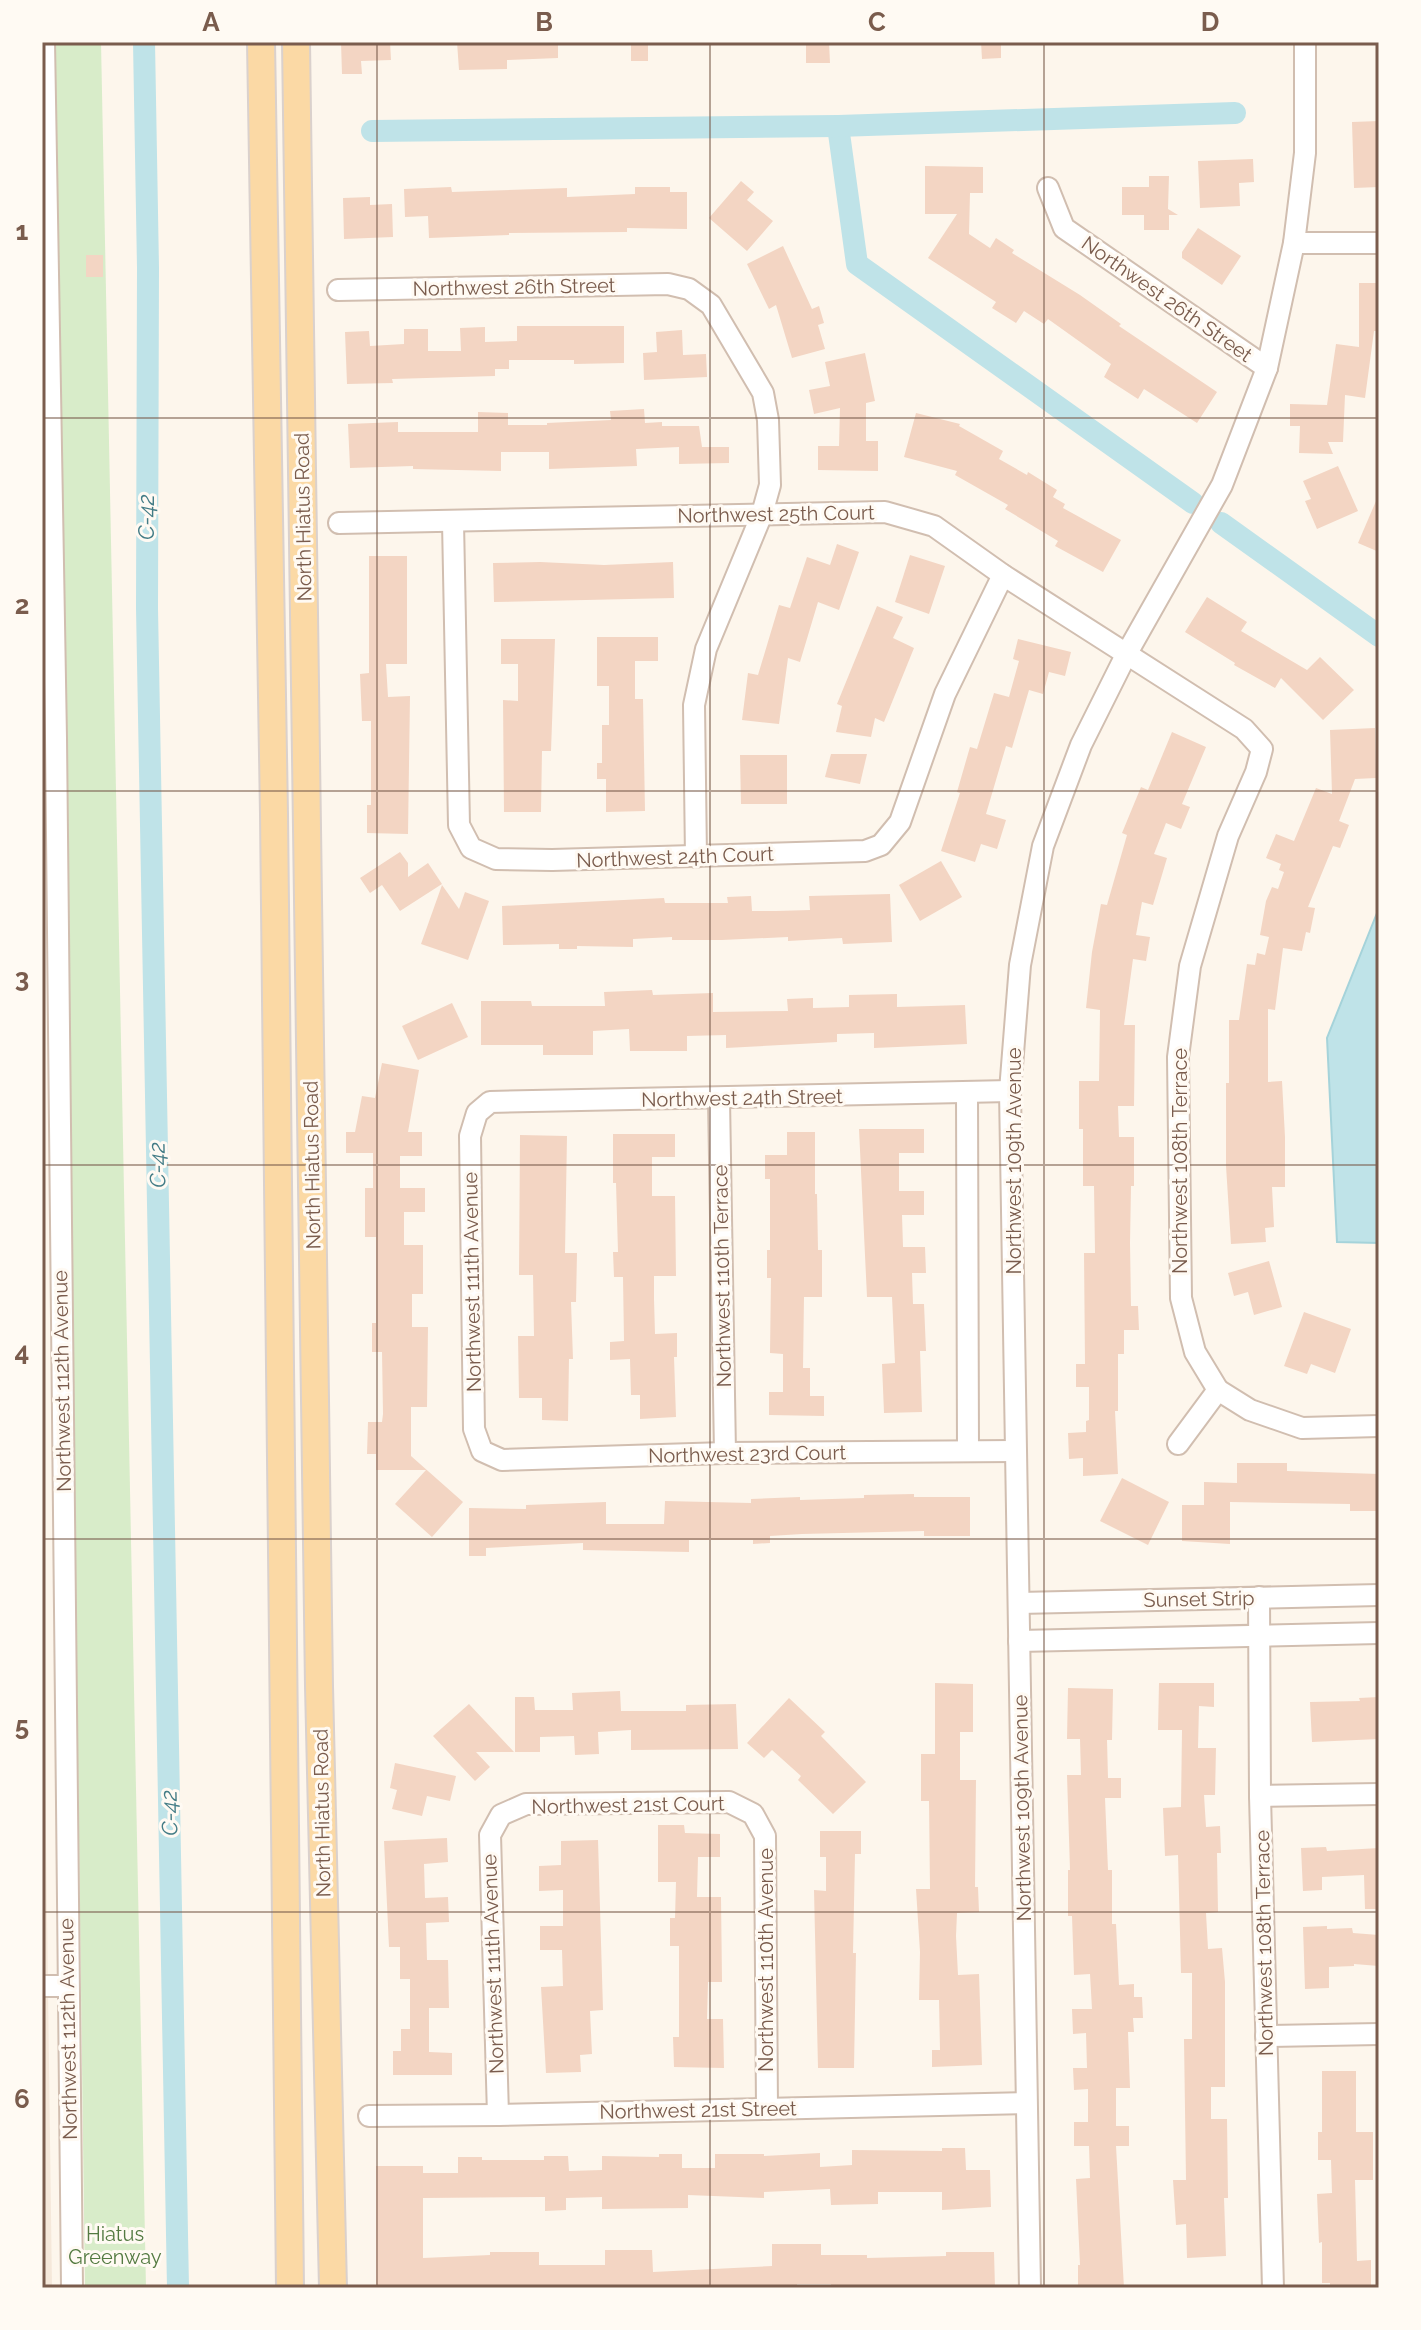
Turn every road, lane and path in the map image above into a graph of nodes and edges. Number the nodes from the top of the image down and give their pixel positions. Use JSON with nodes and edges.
{"nodes":[{"id":1,"x":44,"y":42,"type":"edge"},
{"id":2,"x":261,"y":42,"type":"edge"},
{"id":3,"x":296,"y":42,"type":"edge"},
{"id":4,"x":1305,"y":42,"type":"edge"},
{"id":5,"x":44,"y":108,"type":"edge"},
{"id":6,"x":1048,"y":188,"type":"dead end"},
{"id":7,"x":1294,"y":243,"type":"junction"},
{"id":8,"x":1379,"y":243,"type":"edge"},
{"id":9,"x":338,"y":290,"type":"dead end"},
{"id":10,"x":1267,"y":368,"type":"junction"},
{"id":11,"x":46,"y":428,"type":"edge"},
{"id":12,"x":762,"y":514,"type":"junction"},
{"id":13,"x":453,"y":522,"type":"junction"},
{"id":14,"x":339,"y":523,"type":"dead end"},
{"id":15,"x":1003,"y":575,"type":"junction"},
{"id":16,"x":1127,"y":653,"type":"junction"},
{"id":17,"x":49,"y":738,"type":"edge"},
{"id":18,"x":1256,"y":772,"type":"joint"},
{"id":19,"x":696,"y":857,"type":"junction"},
{"id":20,"x":51,"y":1051,"type":"edge"},
{"id":21,"x":1010,"y":1091,"type":"junction"},
{"id":22,"x":967,"y":1092,"type":"junction"},
{"id":23,"x":719,"y":1099,"type":"junction"},
{"id":24,"x":477,"y":1113,"type":"joint"},
{"id":25,"x":52,"y":1361,"type":"edge"},
{"id":26,"x":1218,"y":1390,"type":"junction"},
{"id":27,"x":1379,"y":1426,"type":"edge"},
{"id":28,"x":1178,"y":1444,"type":"dead end"},
{"id":29,"x":482,"y":1451,"type":"joint"},
{"id":30,"x":968,"y":1451,"type":"junction"},
{"id":31,"x":1015,"y":1451,"type":"junction"},
{"id":32,"x":725,"y":1453,"type":"junction"},
{"id":33,"x":42,"y":1519,"type":"edge"},
{"id":34,"x":63,"y":1519,"type":"junction"},
{"id":35,"x":1379,"y":1595,"type":"edge"},
{"id":36,"x":1259,"y":1597,"type":"junction"},
{"id":37,"x":1019,"y":1603,"type":"junction"},
{"id":38,"x":1379,"y":1633,"type":"edge"},
{"id":39,"x":1259,"y":1636,"type":"junction"},
{"id":40,"x":1019,"y":1641,"type":"junction"},
{"id":41,"x":319,"y":1686,"type":"junction"},
{"id":42,"x":282,"y":1687,"type":"junction"},
{"id":43,"x":1379,"y":1794,"type":"edge"},
{"id":44,"x":1260,"y":1796,"type":"junction"},
{"id":45,"x":753,"y":1814,"type":"joint"},
{"id":46,"x":501,"y":1815,"type":"joint"},
{"id":47,"x":42,"y":1986,"type":"edge"},
{"id":48,"x":67,"y":1986,"type":"junction"},
{"id":49,"x":1379,"y":2034,"type":"edge"},
{"id":50,"x":1266,"y":2036,"type":"junction"},
{"id":51,"x":1026,"y":2103,"type":"junction"},
{"id":52,"x":767,"y":2109,"type":"junction"},
{"id":53,"x":498,"y":2115,"type":"junction"},
{"id":54,"x":369,"y":2116,"type":"dead end"},
{"id":55,"x":72,"y":2288,"type":"edge"},
{"id":56,"x":290,"y":2288,"type":"edge"},
{"id":57,"x":333,"y":2288,"type":"edge"},
{"id":58,"x":1030,"y":2288,"type":"edge"},
{"id":59,"x":1273,"y":2288,"type":"edge"}],
"edges":[{"from":1,"to":5,"type":"street","name":"Northwest 112th Avenue"},
{"from":2,"to":42,"type":"main road","name":"North Hiatus Road"},
{"from":3,"to":41,"type":"main road","name":"North Hiatus Road"},
{"from":4,"to":7,"type":"street","name":"Northwest 109th Avenue"},
{"from":5,"to":11,"type":"street","name":"Northwest 112th Avenue"},
{"from":6,"to":10,"type":"street","name":"Northwest 26th Street"},
{"from":7,"to":8,"type":"street"},
{"from":7,"to":10,"type":"street","name":"Northwest 109th Avenue"},
{"from":9,"to":12,"type":"street","name":"Northwest 26th Street"},
{"from":10,"to":16,"type":"street","name":"Northwest 109th Avenue"},
{"from":11,"to":17,"type":"street","name":"Northwest 112th Avenue"},
{"from":12,"to":13,"type":"street","name":"Northwest 25th Court"},
{"from":12,"to":15,"type":"street","name":"Northwest 25th Court"},
{"from":12,"to":19,"type":"street"},
{"from":13,"to":14,"type":"street","name":"Northwest 25th Court"},
{"from":13,"to":19,"type":"street","name":"Northwest 24th Court"},
{"from":15,"to":16,"type":"street","name":"Northwest 25th Court"},
{"from":15,"to":19,"type":"street","name":"Northwest 24th Court"},
{"from":16,"to":18,"type":"street","name":"Northwest 25th Court"},
{"from":16,"to":21,"type":"street","name":"Northwest 109th Avenue"},
{"from":17,"to":20,"type":"street","name":"Northwest 112th Avenue"},
{"from":18,"to":26,"type":"street","name":"Northwest 108th Terrace"},
{"from":20,"to":25,"type":"street","name":"Northwest 112th Avenue"},
{"from":21,"to":22,"type":"street","name":"Northwest 24th Street"},
{"from":21,"to":31,"type":"street","name":"Northwest 109th Avenue"},
{"from":22,"to":23,"type":"street","name":"Northwest 24th Street"},
{"from":22,"to":30,"type":"street"},
{"from":23,"to":24,"type":"street","name":"Northwest 24th Street"},
{"from":23,"to":32,"type":"street","name":"Northwest 110th Terrace"},
{"from":24,"to":29,"type":"street","name":"Northwest 111th Avenue"},
{"from":25,"to":34,"type":"street","name":"Northwest 112th Avenue"},
{"from":26,"to":27,"type":"street"},
{"from":26,"to":28,"type":"street"},
{"from":29,"to":32,"type":"street","name":"Northwest 23rd Court"},
{"from":30,"to":31,"type":"street","name":"Northwest 23rd Court"},
{"from":30,"to":32,"type":"street","name":"Northwest 23rd Court"},
{"from":31,"to":37,"type":"street","name":"Northwest 109th Avenue"},
{"from":33,"to":34,"type":"street"},
{"from":34,"to":48,"type":"street","name":"Northwest 112th Avenue"},
{"from":35,"to":36,"type":"street","name":"Sunset Strip"},
{"from":36,"to":37,"type":"street","name":"Sunset Strip"},
{"from":36,"to":39,"type":"street","name":"Northwest 108th Terrace"},
{"from":37,"to":40,"type":"street","name":"Northwest 109th Avenue"},
{"from":38,"to":39,"type":"street","name":"Sunset Strip"},
{"from":39,"to":40,"type":"street","name":"Sunset Strip"},
{"from":39,"to":44,"type":"street","name":"Northwest 108th Terrace"},
{"from":40,"to":51,"type":"street","name":"Northwest 109th Avenue"},
{"from":41,"to":42,"type":"main road"},
{"from":41,"to":57,"type":"main road","name":"North Hiatus Road"},
{"from":42,"to":56,"type":"main road","name":"North Hiatus Road"},
{"from":43,"to":44,"type":"street"},
{"from":44,"to":50,"type":"street","name":"Northwest 108th Terrace"},
{"from":45,"to":46,"type":"street","name":"Northwest 21st Court"},
{"from":45,"to":52,"type":"street","name":"Northwest 110th Avenue"},
{"from":46,"to":53,"type":"street","name":"Northwest 111th Avenue"},
{"from":47,"to":48,"type":"street"},
{"from":48,"to":55,"type":"street","name":"Northwest 112th Avenue"},
{"from":49,"to":50,"type":"street"},
{"from":50,"to":59,"type":"street","name":"Northwest 108th Terrace"},
{"from":51,"to":52,"type":"street","name":"Northwest 21st Street"},
{"from":51,"to":58,"type":"street","name":"Northwest 109th Avenue"},
{"from":52,"to":53,"type":"street","name":"Northwest 21st Street"},
{"from":53,"to":54,"type":"street","name":"Northwest 21st Street"}]}
